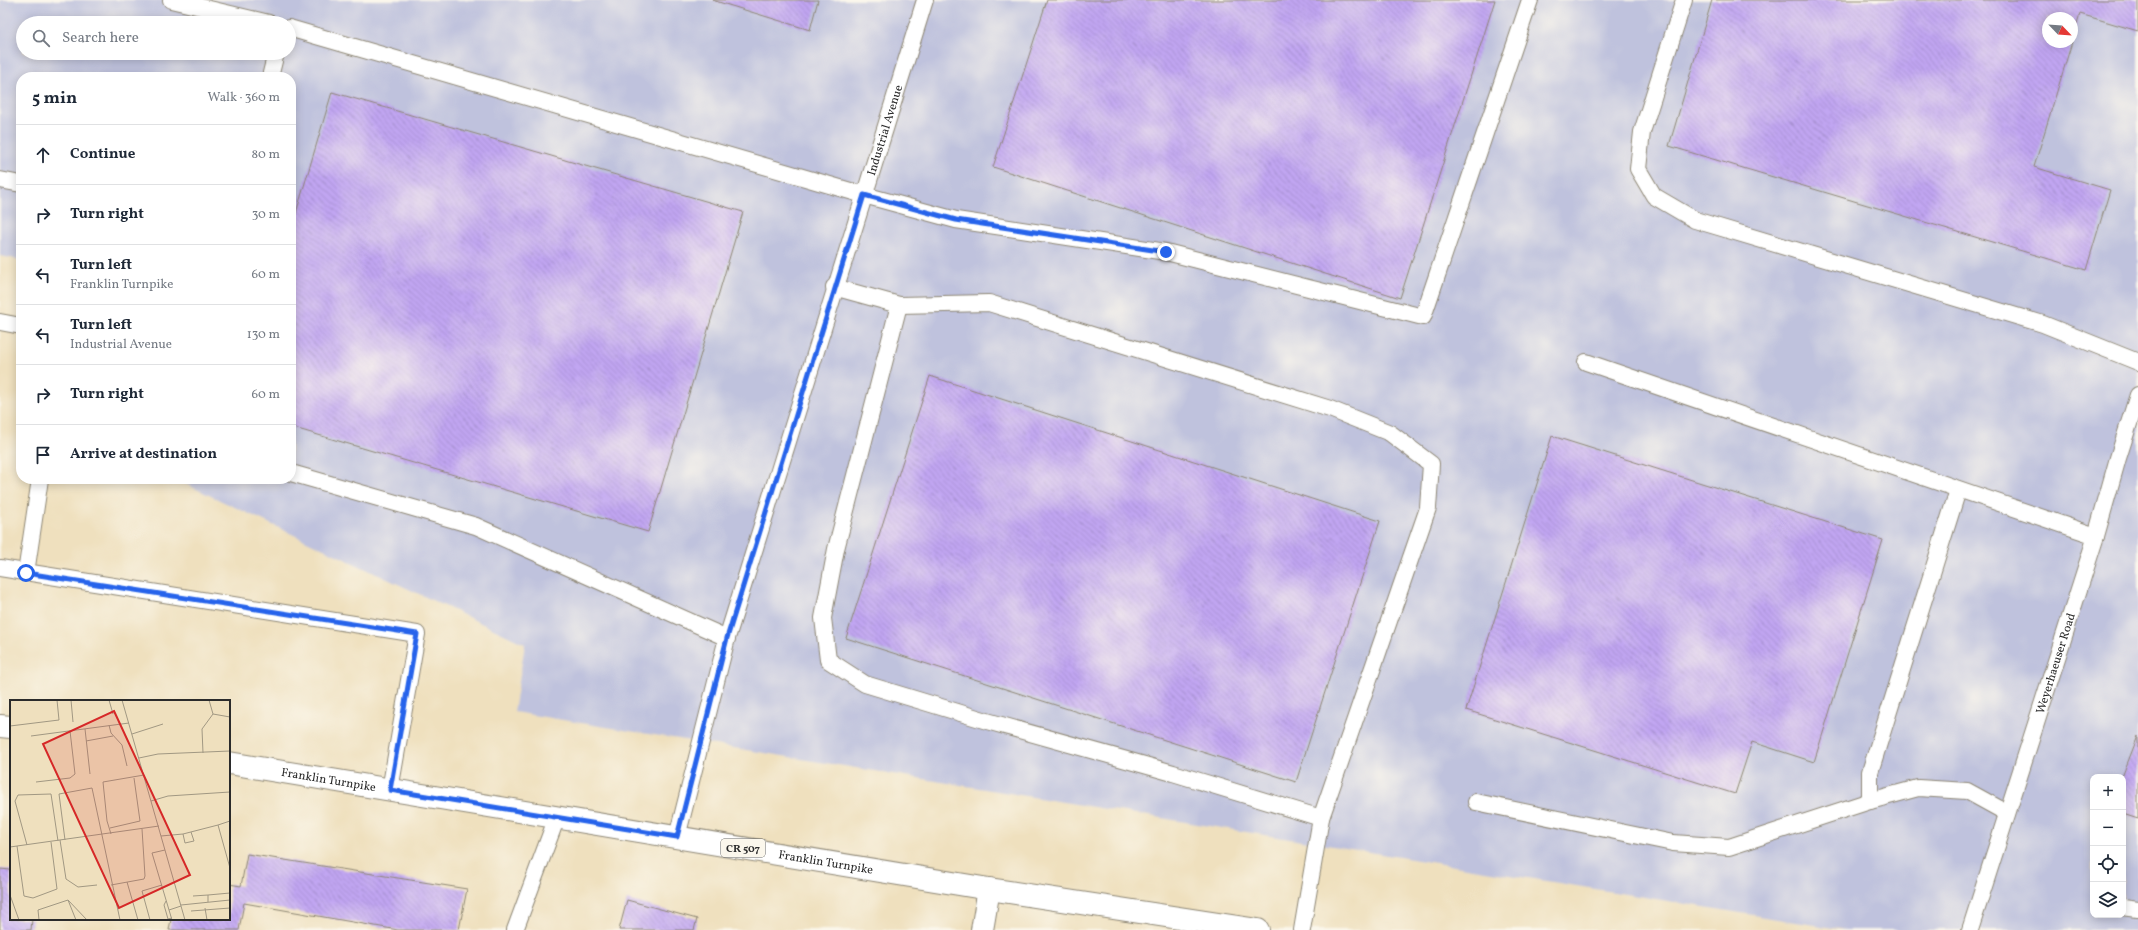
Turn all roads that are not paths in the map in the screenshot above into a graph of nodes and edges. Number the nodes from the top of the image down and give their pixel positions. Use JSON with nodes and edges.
{"nodes":[{"id":1,"x":171,"y":0,"type":"edge"},
{"id":2,"x":925,"y":0,"type":"edge"},
{"id":3,"x":1530,"y":0,"type":"edge"},
{"id":4,"x":1684,"y":0,"type":"edge"},
{"id":5,"x":239,"y":16,"type":"edge"},
{"id":6,"x":296,"y":30,"type":"edge"},
{"id":7,"x":274,"y":60,"type":"edge"},
{"id":8,"x":271,"y":72,"type":"edge"},
{"id":9,"x":0,"y":180,"type":"edge"},
{"id":10,"x":16,"y":183,"type":"edge"},
{"id":11,"x":864,"y":195,"type":"junction"},
{"id":12,"x":834,"y":288,"type":"junction"},
{"id":13,"x":899,"y":305,"type":"junction"},
{"id":14,"x":0,"y":322,"type":"edge"},
{"id":15,"x":16,"y":325,"type":"edge"},
{"id":16,"x":1586,"y":362,"type":"dead end"},
{"id":17,"x":2138,"y":362,"type":"edge"},
{"id":18,"x":2138,"y":395,"type":"edge"},
{"id":19,"x":296,"y":474,"type":"edge"},
{"id":20,"x":39,"y":484,"type":"edge"},
{"id":21,"x":1958,"y":490,"type":"junction"},
{"id":22,"x":2096,"y":536,"type":"junction"},
{"id":23,"x":0,"y":568,"type":"edge"},
{"id":24,"x":26,"y":573,"type":"junction"},
{"id":25,"x":727,"y":638,"type":"junction"},
{"id":26,"x":0,"y":726,"type":"edge"},
{"id":27,"x":10,"y":727,"type":"edge"},
{"id":28,"x":230,"y":763,"type":"edge"},
{"id":29,"x":390,"y":790,"type":"junction"},
{"id":30,"x":1870,"y":801,"type":"junction"},
{"id":31,"x":1476,"y":802,"type":"dead end"},
{"id":32,"x":2007,"y":813,"type":"junction"},
{"id":33,"x":557,"y":817,"type":"junction"},
{"id":34,"x":1321,"y":818,"type":"junction"},
{"id":35,"x":677,"y":837,"type":"junction"},
{"id":36,"x":989,"y":889,"type":"junction"},
{"id":37,"x":2126,"y":908,"type":"edge"},
{"id":38,"x":2138,"y":910,"type":"edge"},
{"id":39,"x":515,"y":930,"type":"edge"},
{"id":40,"x":982,"y":930,"type":"edge"},
{"id":41,"x":1258,"y":930,"type":"edge"},
{"id":42,"x":1302,"y":930,"type":"edge"},
{"id":43,"x":1970,"y":930,"type":"edge"}],
"edges":[{"from":1,"to":5,"type":"lane"},
{"from":2,"to":11,"type":"lane","name":"Industrial Avenue"},
{"from":3,"to":11,"type":"lane"},
{"from":4,"to":17,"type":"lane"},
{"from":6,"to":11,"type":"lane"},
{"from":7,"to":8,"type":"lane"},
{"from":9,"to":10,"type":"lane"},
{"from":11,"to":12,"type":"lane","name":"Industrial Avenue"},
{"from":12,"to":13,"type":"lane"},
{"from":12,"to":25,"type":"lane","name":"Industrial Avenue"},
{"from":13,"to":34,"type":"lane"},
{"from":13,"to":34,"type":"lane"},
{"from":14,"to":15,"type":"lane"},
{"from":16,"to":21,"type":"lane"},
{"from":18,"to":22,"type":"lane","name":"Weyerhaeuser Road"},
{"from":19,"to":25,"type":"lane"},
{"from":20,"to":24,"type":"lane"},
{"from":21,"to":22,"type":"lane"},
{"from":21,"to":30,"type":"lane"},
{"from":22,"to":32,"type":"lane","name":"Weyerhaeuser Road"},
{"from":23,"to":24,"type":"lane"},
{"from":24,"to":29,"type":"lane"},
{"from":25,"to":35,"type":"lane","name":"Industrial Avenue"},
{"from":26,"to":27,"type":"main road"},
{"from":28,"to":29,"type":"main road","name":"Franklin Turnpike","number":"CR 507"},
{"from":29,"to":33,"type":"main road","name":"Franklin Turnpike","number":"CR 507"},
{"from":30,"to":31,"type":"lane"},
{"from":30,"to":32,"type":"lane"},
{"from":32,"to":43,"type":"lane","name":"Weyerhaeuser Road"},
{"from":33,"to":35,"type":"main road","name":"Franklin Turnpike","number":"CR 507"},
{"from":33,"to":39,"type":"lane"},
{"from":34,"to":42,"type":"lane"},
{"from":35,"to":36,"type":"main road","name":"Franklin Turnpike","number":"CR 507"},
{"from":36,"to":40,"type":"main road"},
{"from":36,"to":41,"type":"main road","name":"Franklin Turnpike","number":"CR 507"},
{"from":37,"to":38,"type":"lane"}]}
